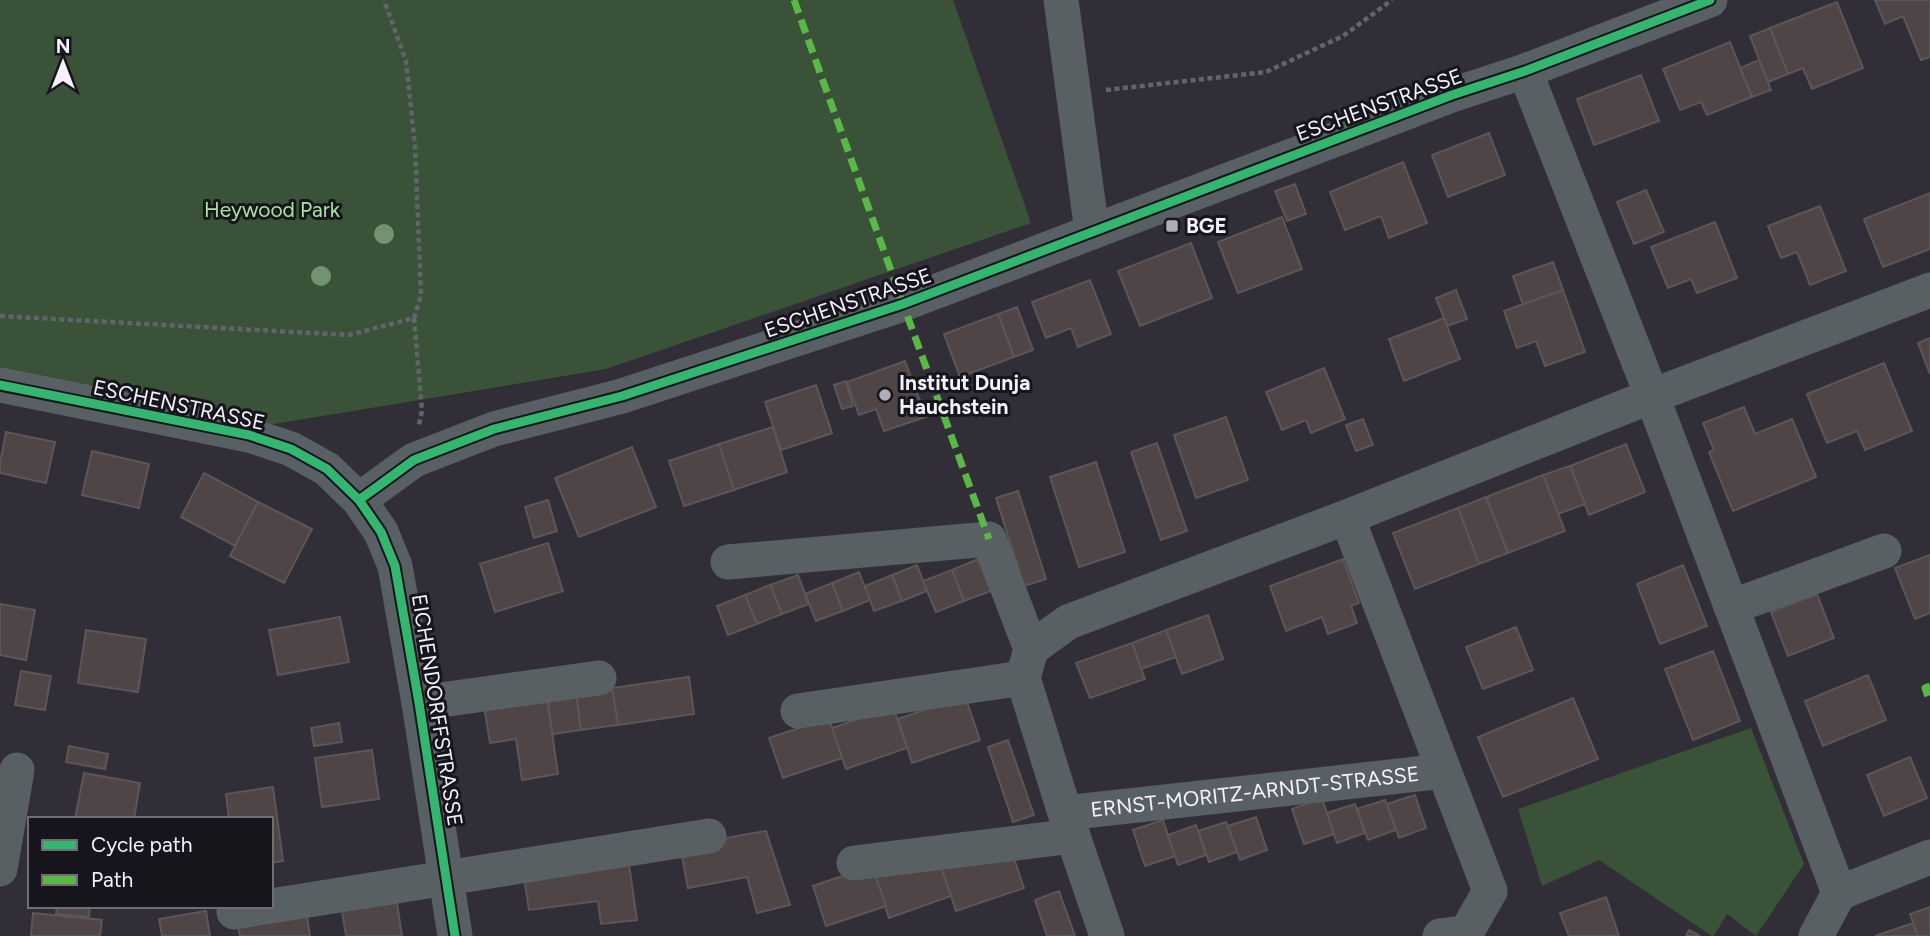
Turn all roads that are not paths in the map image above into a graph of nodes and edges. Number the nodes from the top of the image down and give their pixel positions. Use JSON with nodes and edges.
{"nodes":[{"id":1,"x":1061,"y":0,"type":"edge"},
{"id":2,"x":1701,"y":2,"type":"edge"},
{"id":3,"x":1525,"y":71,"type":"junction"},
{"id":4,"x":1092,"y":232,"type":"junction"},
{"id":5,"x":1930,"y":290,"type":"edge"},
{"id":6,"x":0,"y":385,"type":"edge"},
{"id":7,"x":1652,"y":396,"type":"junction"},
{"id":8,"x":359,"y":500,"type":"junction"},
{"id":9,"x":1347,"y":517,"type":"junction"},
{"id":10,"x":1884,"y":551,"type":"dead end"},
{"id":11,"x":728,"y":562,"type":"dead end"},
{"id":12,"x":1731,"y":607,"type":"junction"},
{"id":13,"x":1027,"y":663,"type":"junction"},
{"id":14,"x":599,"y":678,"type":"dead end"},
{"id":15,"x":419,"y":703,"type":"junction"},
{"id":16,"x":798,"y":711,"type":"dead end"},
{"id":17,"x":16,"y":770,"type":"dead end"},
{"id":18,"x":1444,"y":771,"type":"junction"},
{"id":19,"x":1069,"y":825,"type":"junction"},
{"id":20,"x":709,"y":836,"type":"dead end"},
{"id":21,"x":1930,"y":857,"type":"edge"},
{"id":22,"x":854,"y":863,"type":"dead end"},
{"id":23,"x":0,"y":869,"type":"edge"},
{"id":24,"x":446,"y":878,"type":"junction"},
{"id":25,"x":1839,"y":893,"type":"junction"},
{"id":26,"x":273,"y":906,"type":"edge"},
{"id":27,"x":258,"y":908,"type":"edge"},
{"id":28,"x":234,"y":912,"type":"dead end"},
{"id":29,"x":1818,"y":935,"type":"edge"},
{"id":30,"x":455,"y":936,"type":"edge"},
{"id":31,"x":1107,"y":936,"type":"edge"},
{"id":32,"x":1440,"y":936,"type":"edge"}],
"edges":[{"from":1,"to":4,"type":"street"},
{"from":2,"to":3,"type":"street","name":"ESCHENSTRASSE"},
{"from":3,"to":4,"type":"street","name":"ESCHENSTRASSE"},
{"from":3,"to":7,"type":"street"},
{"from":4,"to":8,"type":"street","name":"ESCHENSTRASSE"},
{"from":5,"to":7,"type":"street"},
{"from":6,"to":8,"type":"street","name":"ESCHENSTRASSE"},
{"from":7,"to":9,"type":"street"},
{"from":7,"to":12,"type":"street"},
{"from":8,"to":15,"type":"street","name":"EICHENDORFFSTRASSE"},
{"from":9,"to":13,"type":"street"},
{"from":9,"to":18,"type":"street","name":"ERNST-MORITZ-ARNDT-STRASSE"},
{"from":10,"to":12,"type":"street"},
{"from":11,"to":13,"type":"street","name":"ERNST-MORITZ-ARNDT-STRASSE"},
{"from":12,"to":25,"type":"street"},
{"from":13,"to":16,"type":"street"},
{"from":13,"to":19,"type":"street","name":"ERNST-MORITZ-ARNDT-STRASSE"},
{"from":14,"to":15,"type":"street","name":"EICHENDORFFSTRASSE"},
{"from":15,"to":24,"type":"street","name":"EICHENDORFFSTRASSE"},
{"from":17,"to":23,"type":"street"},
{"from":18,"to":19,"type":"street","name":"ERNST-MORITZ-ARNDT-STRASSE"},
{"from":18,"to":32,"type":"street","name":"ERNST-MORITZ-ARNDT-STRASSE"},
{"from":19,"to":22,"type":"street","name":"ERNST-MORITZ-ARNDT-STRASSE"},
{"from":19,"to":31,"type":"street","name":"ERNST-MORITZ-ARNDT-STRASSE"},
{"from":20,"to":24,"type":"street"},
{"from":21,"to":25,"type":"street"},
{"from":24,"to":26,"type":"street"},
{"from":24,"to":30,"type":"street","name":"EICHENDORFFSTRASSE"},
{"from":25,"to":29,"type":"street"},
{"from":27,"to":28,"type":"street"}]}
